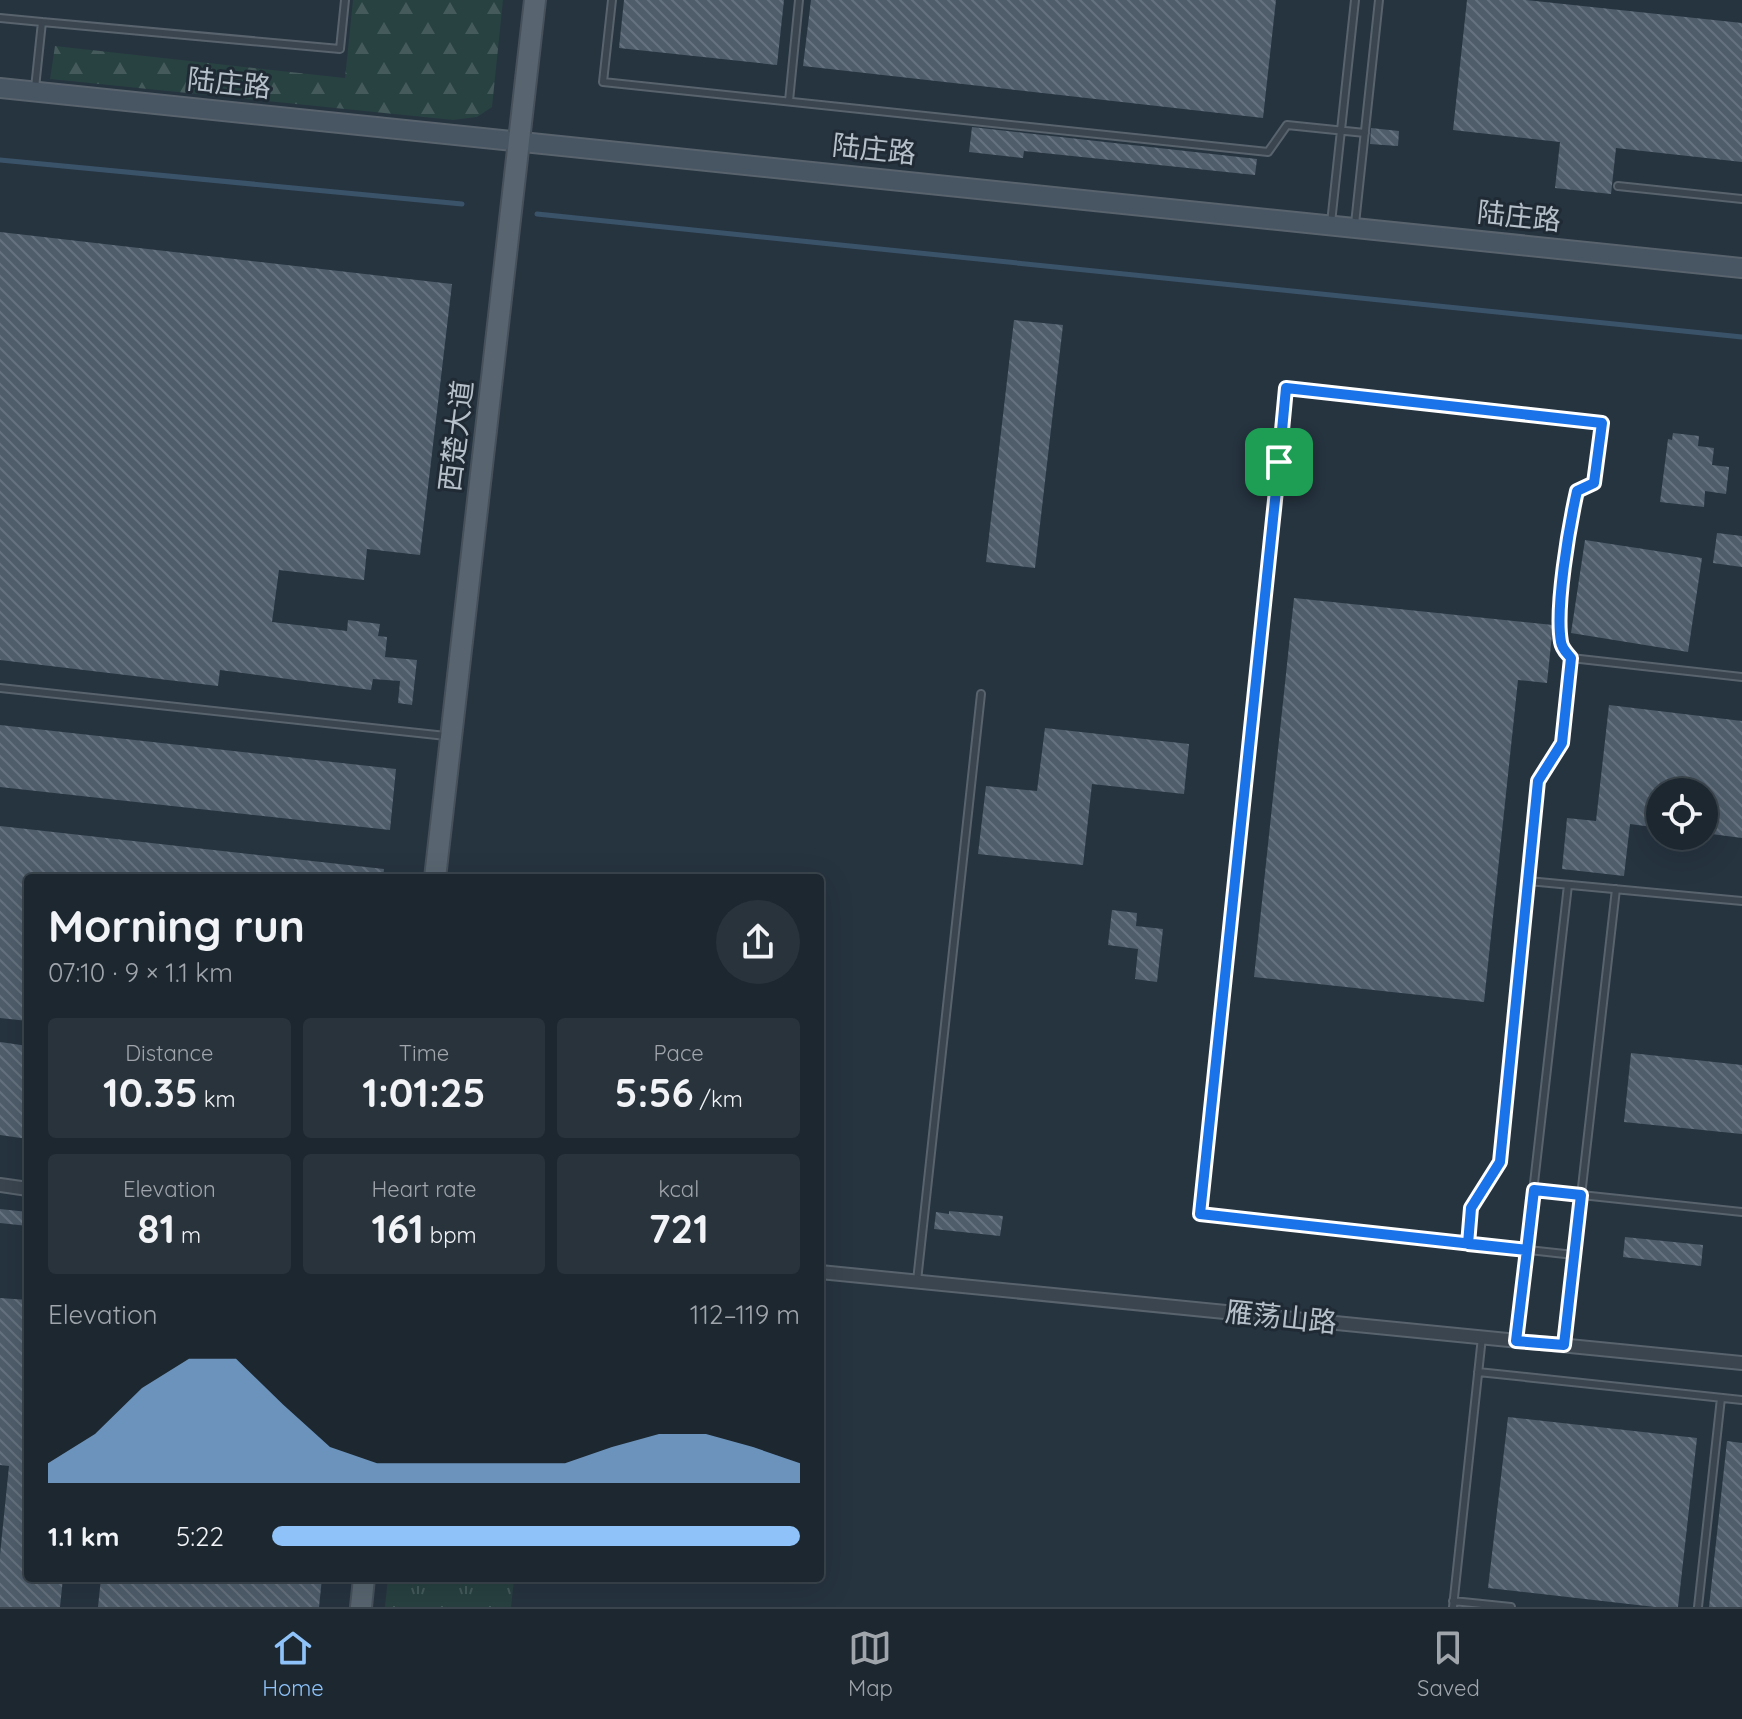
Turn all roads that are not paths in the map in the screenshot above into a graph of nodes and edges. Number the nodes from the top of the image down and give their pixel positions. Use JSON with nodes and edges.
{"nodes":[{"id":1,"x":345,"y":0,"type":"edge"},
{"id":2,"x":535,"y":0,"type":"edge"},
{"id":3,"x":612,"y":0,"type":"edge"},
{"id":4,"x":799,"y":0,"type":"edge"},
{"id":5,"x":1355,"y":0,"type":"edge"},
{"id":6,"x":1379,"y":0,"type":"edge"},
{"id":7,"x":0,"y":18,"type":"edge"},
{"id":8,"x":42,"y":22,"type":"junction"},
{"id":9,"x":0,"y":88,"type":"edge"},
{"id":10,"x":35,"y":92,"type":"junction"},
{"id":11,"x":789,"y":101,"type":"junction"},
{"id":12,"x":1341,"y":131,"type":"junction"},
{"id":13,"x":1365,"y":133,"type":"junction"},
{"id":14,"x":519,"y":141,"type":"junction"},
{"id":15,"x":1618,"y":186,"type":"dead end"},
{"id":16,"x":1742,"y":199,"type":"edge"},
{"id":17,"x":1331,"y":224,"type":"junction"},
{"id":18,"x":1355,"y":227,"type":"junction"},
{"id":19,"x":1742,"y":268,"type":"edge"},
{"id":20,"x":1571,"y":658,"type":"junction"},
{"id":21,"x":1742,"y":677,"type":"edge"},
{"id":22,"x":0,"y":688,"type":"edge"},
{"id":23,"x":981,"y":694,"type":"dead end"},
{"id":24,"x":449,"y":737,"type":"junction"},
{"id":25,"x":435,"y":874,"type":"edge"},
{"id":26,"x":1528,"y":881,"type":"junction"},
{"id":27,"x":1568,"y":885,"type":"junction"},
{"id":28,"x":1616,"y":889,"type":"junction"},
{"id":29,"x":1742,"y":901,"type":"edge"},
{"id":30,"x":0,"y":1185,"type":"edge"},
{"id":31,"x":24,"y":1188,"type":"edge"},
{"id":32,"x":1534,"y":1190,"type":"junction"},
{"id":33,"x":1581,"y":1195,"type":"junction"},
{"id":34,"x":1742,"y":1212,"type":"edge"},
{"id":35,"x":1468,"y":1244,"type":"junction"},
{"id":36,"x":1527,"y":1250,"type":"junction"},
{"id":37,"x":1574,"y":1255,"type":"junction"},
{"id":38,"x":824,"y":1272,"type":"edge"},
{"id":39,"x":917,"y":1281,"type":"junction"},
{"id":40,"x":1482,"y":1337,"type":"junction"},
{"id":41,"x":1516,"y":1341,"type":"junction"},
{"id":42,"x":1564,"y":1345,"type":"junction"},
{"id":43,"x":1742,"y":1363,"type":"edge"},
{"id":44,"x":1478,"y":1372,"type":"junction"},
{"id":45,"x":1721,"y":1398,"type":"junction"},
{"id":46,"x":1742,"y":1400,"type":"edge"},
{"id":47,"x":364,"y":1582,"type":"edge"},
{"id":48,"x":1453,"y":1604,"type":"edge"},
{"id":49,"x":361,"y":1607,"type":"edge"},
{"id":50,"x":1511,"y":1607,"type":"edge"},
{"id":51,"x":1698,"y":1607,"type":"edge"}],
"edges":[{"from":1,"to":8,"type":"lane"},
{"from":2,"to":14,"type":"main road","name":"西楚大道"},
{"from":3,"to":11,"type":"lane"},
{"from":4,"to":11,"type":"lane"},
{"from":5,"to":12,"type":"lane"},
{"from":6,"to":13,"type":"lane"},
{"from":7,"to":8,"type":"lane"},
{"from":8,"to":10,"type":"lane"},
{"from":9,"to":10,"type":"street","name":"陆庄路"},
{"from":10,"to":14,"type":"street","name":"陆庄路"},
{"from":11,"to":12,"type":"lane"},
{"from":12,"to":13,"type":"lane"},
{"from":12,"to":17,"type":"lane"},
{"from":13,"to":18,"type":"lane"},
{"from":14,"to":17,"type":"street","name":"陆庄路"},
{"from":14,"to":24,"type":"main road","name":"西楚大道"},
{"from":15,"to":16,"type":"lane"},
{"from":17,"to":18,"type":"street","name":"陆庄路"},
{"from":18,"to":19,"type":"street","name":"陆庄路"},
{"from":20,"to":21,"type":"lane"},
{"from":20,"to":26,"type":"lane"},
{"from":20,"to":35,"type":"lane"},
{"from":22,"to":24,"type":"lane"},
{"from":23,"to":39,"type":"lane"},
{"from":24,"to":25,"type":"main road","name":"西楚大道"},
{"from":26,"to":27,"type":"lane"},
{"from":26,"to":35,"type":"lane"},
{"from":27,"to":28,"type":"lane"},
{"from":27,"to":32,"type":"lane"},
{"from":28,"to":29,"type":"lane"},
{"from":28,"to":33,"type":"lane"},
{"from":30,"to":31,"type":"street"},
{"from":32,"to":33,"type":"lane"},
{"from":32,"to":36,"type":"lane"},
{"from":33,"to":34,"type":"lane"},
{"from":33,"to":37,"type":"lane"},
{"from":35,"to":36,"type":"lane"},
{"from":36,"to":37,"type":"lane"},
{"from":36,"to":41,"type":"lane"},
{"from":37,"to":42,"type":"lane"},
{"from":38,"to":39,"type":"street","name":"雁荡山路"},
{"from":39,"to":40,"type":"street","name":"雁荡山路"},
{"from":40,"to":41,"type":"street","name":"雁荡山路"},
{"from":40,"to":44,"type":"lane"},
{"from":41,"to":42,"type":"street","name":"雁荡山路"},
{"from":42,"to":43,"type":"street","name":"雁荡山路"},
{"from":44,"to":45,"type":"lane"},
{"from":44,"to":48,"type":"lane"},
{"from":45,"to":46,"type":"lane"},
{"from":45,"to":51,"type":"lane"},
{"from":47,"to":49,"type":"main road"},
{"from":48,"to":50,"type":"lane"}]}
